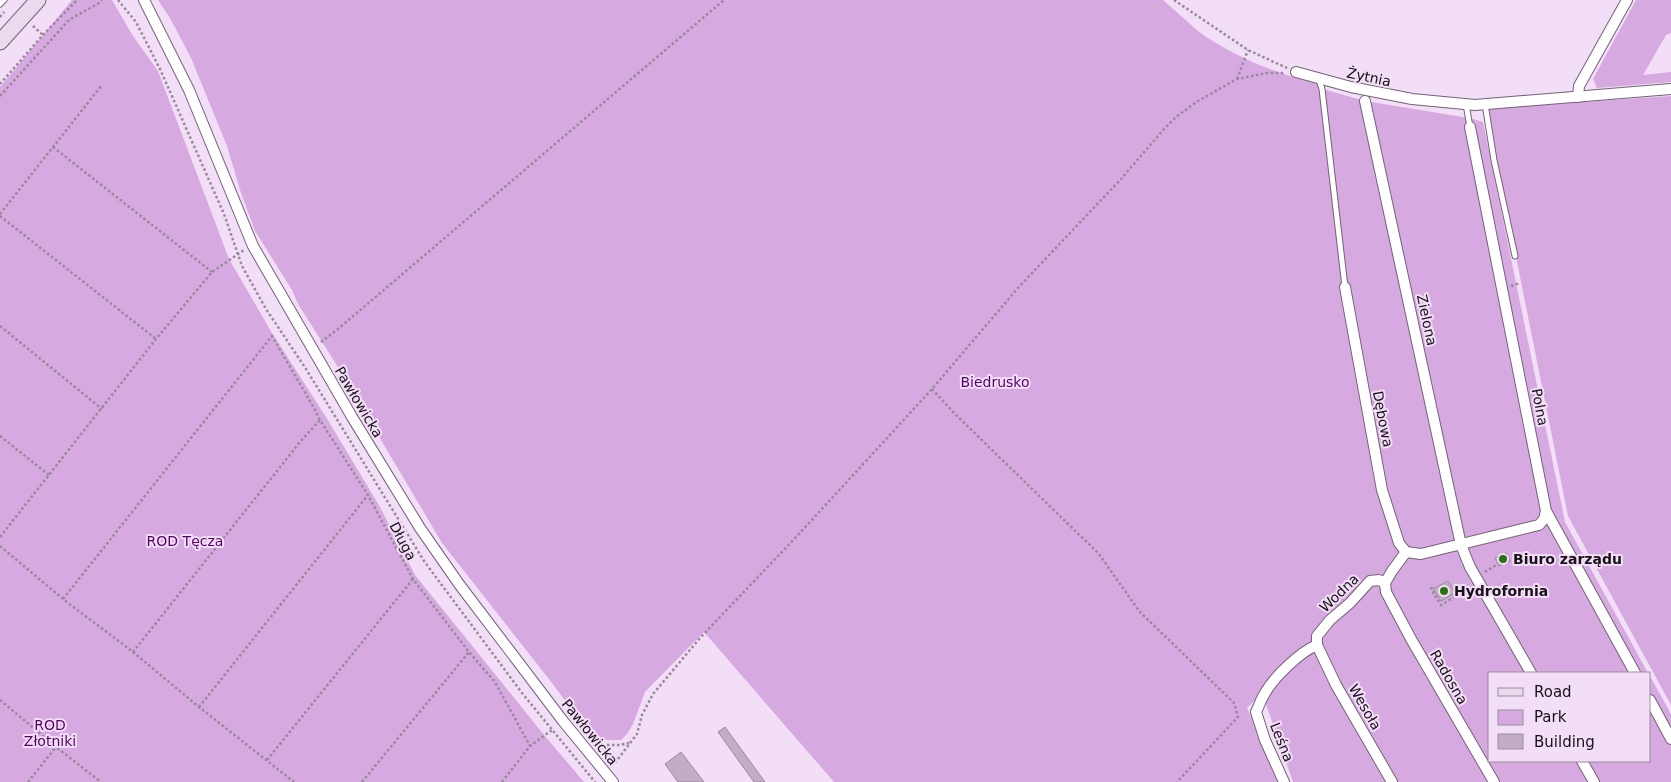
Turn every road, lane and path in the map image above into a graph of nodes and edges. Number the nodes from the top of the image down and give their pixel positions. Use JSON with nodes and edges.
{"nodes":[{"id":1,"x":4,"y":0,"type":"edge"},
{"id":2,"x":38,"y":0,"type":"edge"},
{"id":3,"x":77,"y":0,"type":"edge"},
{"id":4,"x":102,"y":0,"type":"edge"},
{"id":5,"x":118,"y":0,"type":"edge"},
{"id":6,"x":144,"y":0,"type":"edge"},
{"id":7,"x":724,"y":0,"type":"edge"},
{"id":8,"x":1174,"y":0,"type":"edge"},
{"id":9,"x":1627,"y":0,"type":"edge"},
{"id":10,"x":0,"y":4,"type":"edge"},
{"id":11,"x":0,"y":42,"type":"edge"},
{"id":12,"x":1248,"y":50,"type":"junction"},
{"id":13,"x":1296,"y":72,"type":"junction"},
{"id":14,"x":1237,"y":79,"type":"junction"},
{"id":15,"x":1319,"y":80,"type":"junction"},
{"id":16,"x":0,"y":84,"type":"edge"},
{"id":17,"x":102,"y":85,"type":"dead end"},
{"id":18,"x":1671,"y":89,"type":"edge"},
{"id":19,"x":0,"y":96,"type":"edge"},
{"id":20,"x":1578,"y":97,"type":"junction"},
{"id":21,"x":1365,"y":101,"type":"dead end"},
{"id":22,"x":1466,"y":104,"type":"junction"},
{"id":23,"x":1485,"y":104,"type":"junction"},
{"id":24,"x":1470,"y":127,"type":"joint"},
{"id":25,"x":53,"y":147,"type":"junction"},
{"id":26,"x":0,"y":215,"type":"edge"},
{"id":27,"x":253,"y":246,"type":"junction"},
{"id":28,"x":238,"y":253,"type":"junction"},
{"id":29,"x":1515,"y":256,"type":"dead end"},
{"id":30,"x":212,"y":272,"type":"junction"},
{"id":31,"x":1345,"y":287,"type":"joint"},
{"id":32,"x":0,"y":326,"type":"edge"},
{"id":33,"x":156,"y":339,"type":"junction"},
{"id":34,"x":311,"y":348,"type":"junction"},
{"id":35,"x":932,"y":390,"type":"junction"},
{"id":36,"x":102,"y":409,"type":"junction"},
{"id":37,"x":320,"y":420,"type":"junction"},
{"id":38,"x":0,"y":436,"type":"edge"},
{"id":39,"x":49,"y":475,"type":"junction"},
{"id":40,"x":368,"y":495,"type":"junction"},
{"id":41,"x":1546,"y":511,"type":"junction"},
{"id":42,"x":0,"y":537,"type":"edge"},
{"id":43,"x":1461,"y":545,"type":"junction"},
{"id":44,"x":0,"y":546,"type":"edge"},
{"id":45,"x":1406,"y":552,"type":"junction"},
{"id":46,"x":1498,"y":564,"type":"dead end"},
{"id":47,"x":1476,"y":578,"type":"junction"},
{"id":48,"x":412,"y":580,"type":"junction"},
{"id":49,"x":1385,"y":583,"type":"junction"},
{"id":50,"x":1432,"y":587,"type":"dead end"},
{"id":51,"x":1459,"y":591,"type":"dead end"},
{"id":52,"x":64,"y":599,"type":"junction"},
{"id":53,"x":1317,"y":645,"type":"junction"},
{"id":54,"x":132,"y":652,"type":"junction"},
{"id":55,"x":469,"y":652,"type":"junction"},
{"id":56,"x":1530,"y":672,"type":"edge"},
{"id":57,"x":1634,"y":672,"type":"edge"},
{"id":58,"x":0,"y":700,"type":"edge"},
{"id":59,"x":1651,"y":702,"type":"edge"},
{"id":60,"x":199,"y":706,"type":"junction"},
{"id":61,"x":1256,"y":712,"type":"joint"},
{"id":62,"x":563,"y":721,"type":"junction"},
{"id":63,"x":1671,"y":738,"type":"edge"},
{"id":64,"x":630,"y":743,"type":"junction"},
{"id":65,"x":581,"y":744,"type":"junction"},
{"id":66,"x":530,"y":746,"type":"junction"},
{"id":67,"x":56,"y":747,"type":"junction"},
{"id":68,"x":267,"y":760,"type":"junction"},
{"id":69,"x":1583,"y":762,"type":"edge"},
{"id":70,"x":615,"y":763,"type":"dead end"},
{"id":71,"x":28,"y":782,"type":"edge"},
{"id":72,"x":101,"y":782,"type":"edge"},
{"id":73,"x":294,"y":782,"type":"edge"},
{"id":74,"x":362,"y":782,"type":"edge"},
{"id":75,"x":502,"y":782,"type":"edge"},
{"id":76,"x":612,"y":782,"type":"edge"},
{"id":77,"x":1177,"y":782,"type":"edge"},
{"id":78,"x":1284,"y":782,"type":"edge"},
{"id":79,"x":1392,"y":782,"type":"edge"},
{"id":80,"x":1494,"y":782,"type":"edge"},
{"id":81,"x":1594,"y":782,"type":"edge"}],
"edges":[{"from":1,"to":10,"type":"lane"},
{"from":2,"to":11,"type":"main road"},
{"from":3,"to":16,"type":"path"},
{"from":4,"to":19,"type":"path"},
{"from":5,"to":28,"type":"path"},
{"from":6,"to":27,"type":"street","name":"Pawłowicka"},
{"from":7,"to":34,"type":"path"},
{"from":8,"to":12,"type":"path"},
{"from":9,"to":20,"type":"street"},
{"from":12,"to":13,"type":"path"},
{"from":12,"to":14,"type":"path"},
{"from":13,"to":14,"type":"path"},
{"from":13,"to":15,"type":"street","name":"Żytnia"},
{"from":14,"to":35,"type":"path"},
{"from":15,"to":22,"type":"street","name":"Żytnia"},
{"from":15,"to":31,"type":"lane"},
{"from":17,"to":25,"type":"path"},
{"from":18,"to":20,"type":"street","name":"Żytnia"},
{"from":20,"to":23,"type":"street","name":"Żytnia"},
{"from":21,"to":43,"type":"street","name":"Zielona"},
{"from":22,"to":23,"type":"street","name":"Żytnia"},
{"from":22,"to":24,"type":"lane"},
{"from":23,"to":29,"type":"lane"},
{"from":24,"to":41,"type":"street","name":"Polna"},
{"from":25,"to":26,"type":"path"},
{"from":25,"to":30,"type":"path"},
{"from":26,"to":33,"type":"path"},
{"from":27,"to":28,"type":"path"},
{"from":27,"to":34,"type":"street","name":"Pawłowicka"},
{"from":28,"to":30,"type":"path"},
{"from":30,"to":33,"type":"path"},
{"from":31,"to":45,"type":"street","name":"Dębowa"},
{"from":32,"to":36,"type":"path"},
{"from":33,"to":36,"type":"path"},
{"from":34,"to":62,"type":"street","name":"Pawłowicka"},
{"from":35,"to":64,"type":"path"},
{"from":35,"to":77,"type":"path"},
{"from":36,"to":39,"type":"path"},
{"from":37,"to":40,"type":"path","name":"Długa"},
{"from":37,"to":52,"type":"path","name":"Długa"},
{"from":37,"to":54,"type":"path"},
{"from":38,"to":39,"type":"path"},
{"from":39,"to":42,"type":"path"},
{"from":40,"to":48,"type":"path","name":"Długa"},
{"from":40,"to":60,"type":"path"},
{"from":41,"to":43,"type":"street"},
{"from":41,"to":57,"type":"street","name":"Polna"},
{"from":43,"to":45,"type":"street"},
{"from":43,"to":47,"type":"street","name":"Zielona"},
{"from":44,"to":52,"type":"path"},
{"from":45,"to":49,"type":"street"},
{"from":46,"to":47,"type":"path"},
{"from":47,"to":56,"type":"street","name":"Zielona"},
{"from":48,"to":55,"type":"path","name":"Długa"},
{"from":48,"to":68,"type":"path"},
{"from":49,"to":53,"type":"street","name":"Wodna"},
{"from":49,"to":80,"type":"street","name":"Radosna"},
{"from":50,"to":51,"type":"path"},
{"from":52,"to":54,"type":"path"},
{"from":53,"to":61,"type":"street","name":"Wodna"},
{"from":53,"to":79,"type":"street","name":"Wesoła"},
{"from":54,"to":60,"type":"path"},
{"from":55,"to":66,"type":"path","name":"Długa"},
{"from":55,"to":74,"type":"path"},
{"from":58,"to":67,"type":"path"},
{"from":59,"to":63,"type":"street"},
{"from":60,"to":68,"type":"path"},
{"from":61,"to":78,"type":"street","name":"Leśna"},
{"from":62,"to":65,"type":"street","name":"Pawłowicka"},
{"from":62,"to":66,"type":"path"},
{"from":64,"to":65,"type":"path"},
{"from":64,"to":70,"type":"path"},
{"from":65,"to":76,"type":"street","name":"Pawłowicka"},
{"from":66,"to":75,"type":"path"},
{"from":67,"to":71,"type":"path"},
{"from":67,"to":72,"type":"path"},
{"from":68,"to":73,"type":"path"},
{"from":69,"to":81,"type":"street"}]}
